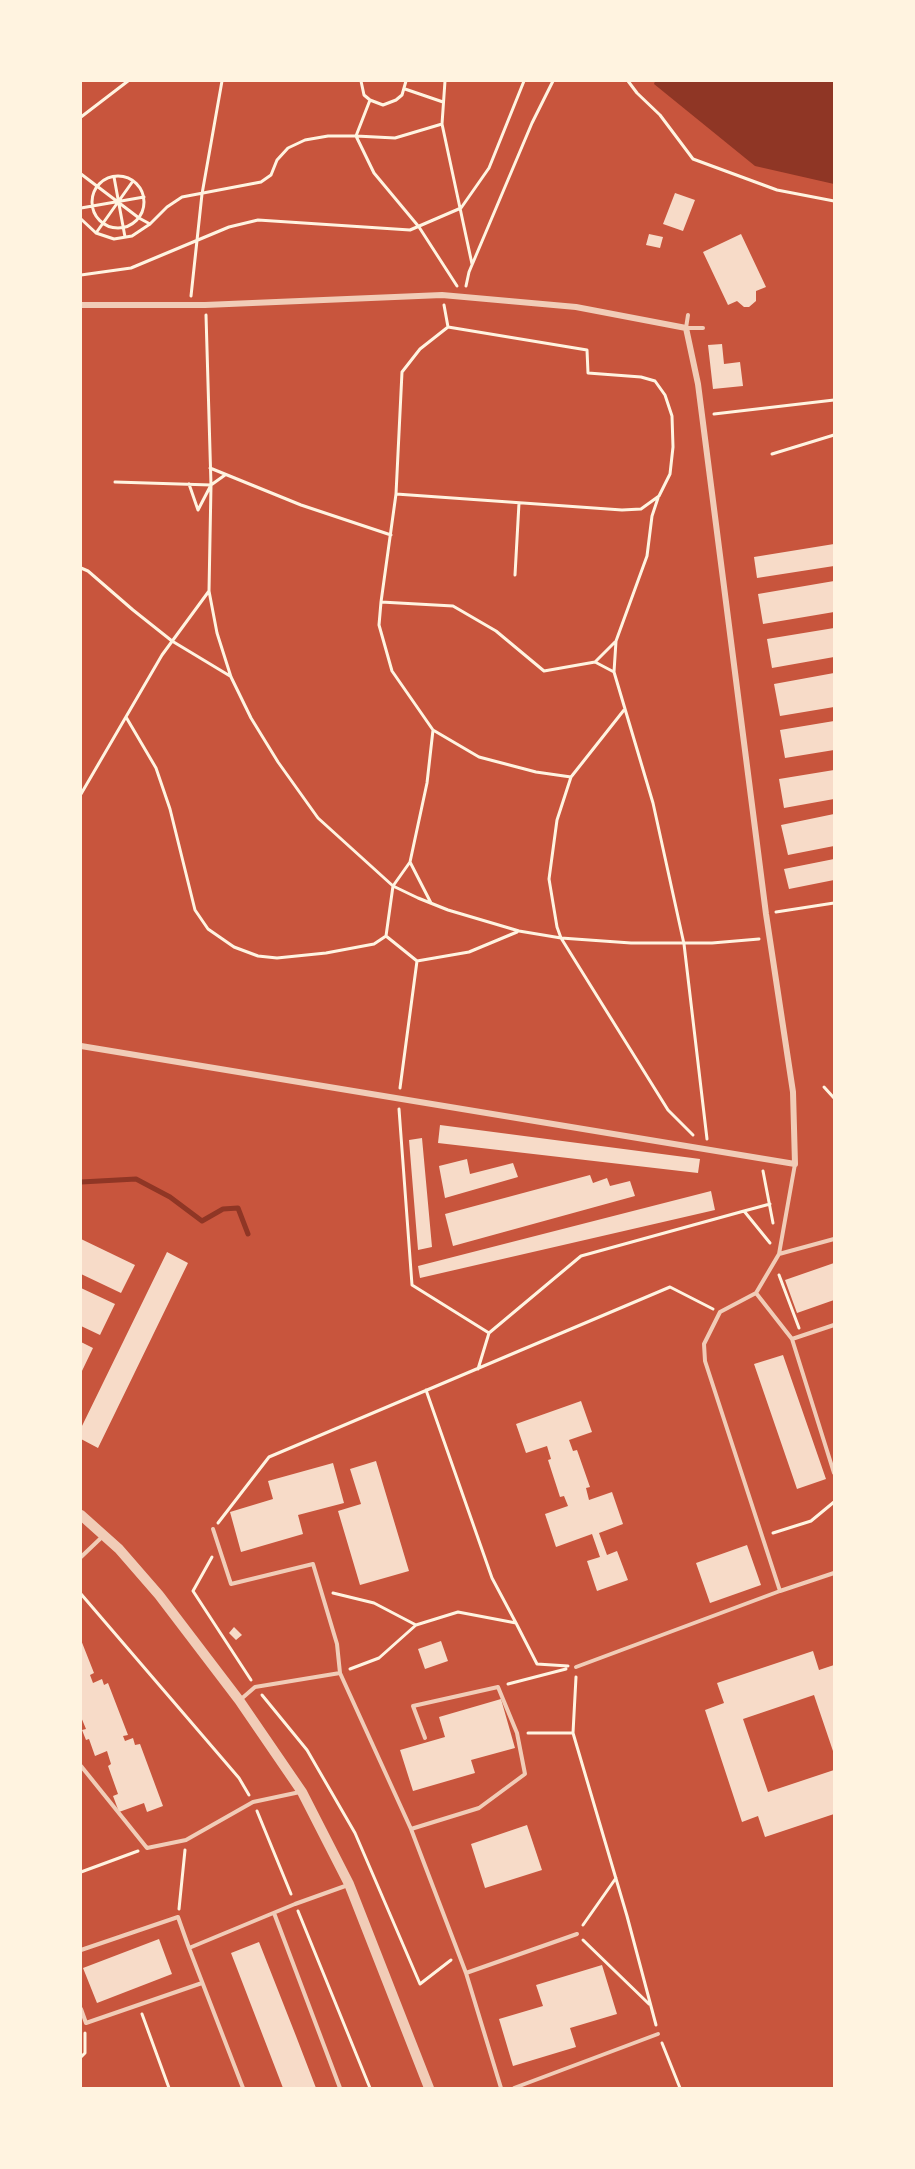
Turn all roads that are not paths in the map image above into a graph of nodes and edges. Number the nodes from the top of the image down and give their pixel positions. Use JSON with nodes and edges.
{"nodes":[{"id":1,"x":81,"y":305,"type":"edge"},
{"id":2,"x":688,"y":315,"type":"dead end"},
{"id":3,"x":686,"y":328,"type":"junction"},
{"id":4,"x":703,"y":328,"type":"dead end"},
{"id":5,"x":81,"y":1046,"type":"edge"},
{"id":6,"x":795,"y":1164,"type":"junction"},
{"id":7,"x":834,"y":1239,"type":"edge"},
{"id":8,"x":779,"y":1254,"type":"junction"},
{"id":9,"x":756,"y":1293,"type":"junction"},
{"id":10,"x":834,"y":1325,"type":"edge"},
{"id":11,"x":792,"y":1339,"type":"junction"},
{"id":12,"x":834,"y":1473,"type":"edge"},
{"id":13,"x":81,"y":1515,"type":"edge"},
{"id":14,"x":213,"y":1529,"type":"road end"},
{"id":15,"x":104,"y":1535,"type":"junction"},
{"id":16,"x":81,"y":1557,"type":"edge"},
{"id":17,"x":834,"y":1573,"type":"edge"},
{"id":18,"x":780,"y":1591,"type":"junction"},
{"id":19,"x":576,"y":1666,"type":"road end"},
{"id":20,"x":340,"y":1673,"type":"junction"},
{"id":21,"x":239,"y":1700,"type":"junction"},
{"id":22,"x":425,"y":1738,"type":"dead end"},
{"id":23,"x":81,"y":1766,"type":"edge"},
{"id":24,"x":302,"y":1792,"type":"junction"},
{"id":25,"x":411,"y":1829,"type":"junction"},
{"id":26,"x":348,"y":1884,"type":"junction"},
{"id":27,"x":274,"y":1913,"type":"junction"},
{"id":28,"x":577,"y":1934,"type":"road end"},
{"id":29,"x":189,"y":1948,"type":"junction"},
{"id":30,"x":81,"y":1950,"type":"edge"},
{"id":31,"x":466,"y":1973,"type":"junction"},
{"id":32,"x":202,"y":1983,"type":"junction"},
{"id":33,"x":81,"y":2010,"type":"edge"},
{"id":34,"x":658,"y":2034,"type":"road end"},
{"id":35,"x":243,"y":2088,"type":"edge"},
{"id":36,"x":340,"y":2088,"type":"edge"},
{"id":37,"x":429,"y":2088,"type":"edge"},
{"id":38,"x":501,"y":2088,"type":"edge"},
{"id":39,"x":514,"y":2088,"type":"edge"}],
"edges":[{"from":1,"to":3,"type":"street"},
{"from":2,"to":3,"type":"lane"},
{"from":3,"to":4,"type":"lane"},
{"from":3,"to":6,"type":"street"},
{"from":5,"to":6,"type":"street"},
{"from":6,"to":8,"type":"lane"},
{"from":7,"to":8,"type":"lane"},
{"from":8,"to":9,"type":"lane"},
{"from":9,"to":11,"type":"lane"},
{"from":9,"to":18,"type":"lane"},
{"from":10,"to":11,"type":"lane"},
{"from":11,"to":12,"type":"lane"},
{"from":13,"to":15,"type":"street"},
{"from":14,"to":20,"type":"lane"},
{"from":15,"to":16,"type":"lane"},
{"from":15,"to":21,"type":"street"},
{"from":17,"to":18,"type":"lane"},
{"from":18,"to":19,"type":"lane"},
{"from":20,"to":21,"type":"lane"},
{"from":20,"to":25,"type":"lane"},
{"from":21,"to":24,"type":"street"},
{"from":22,"to":25,"type":"lane"},
{"from":23,"to":24,"type":"lane"},
{"from":24,"to":26,"type":"street"},
{"from":25,"to":31,"type":"lane"},
{"from":26,"to":27,"type":"lane"},
{"from":26,"to":37,"type":"street"},
{"from":27,"to":29,"type":"lane"},
{"from":27,"to":36,"type":"lane"},
{"from":28,"to":31,"type":"lane"},
{"from":29,"to":30,"type":"lane"},
{"from":29,"to":32,"type":"lane"},
{"from":31,"to":38,"type":"lane"},
{"from":32,"to":33,"type":"lane"},
{"from":32,"to":35,"type":"lane"},
{"from":34,"to":39,"type":"lane"}]}
